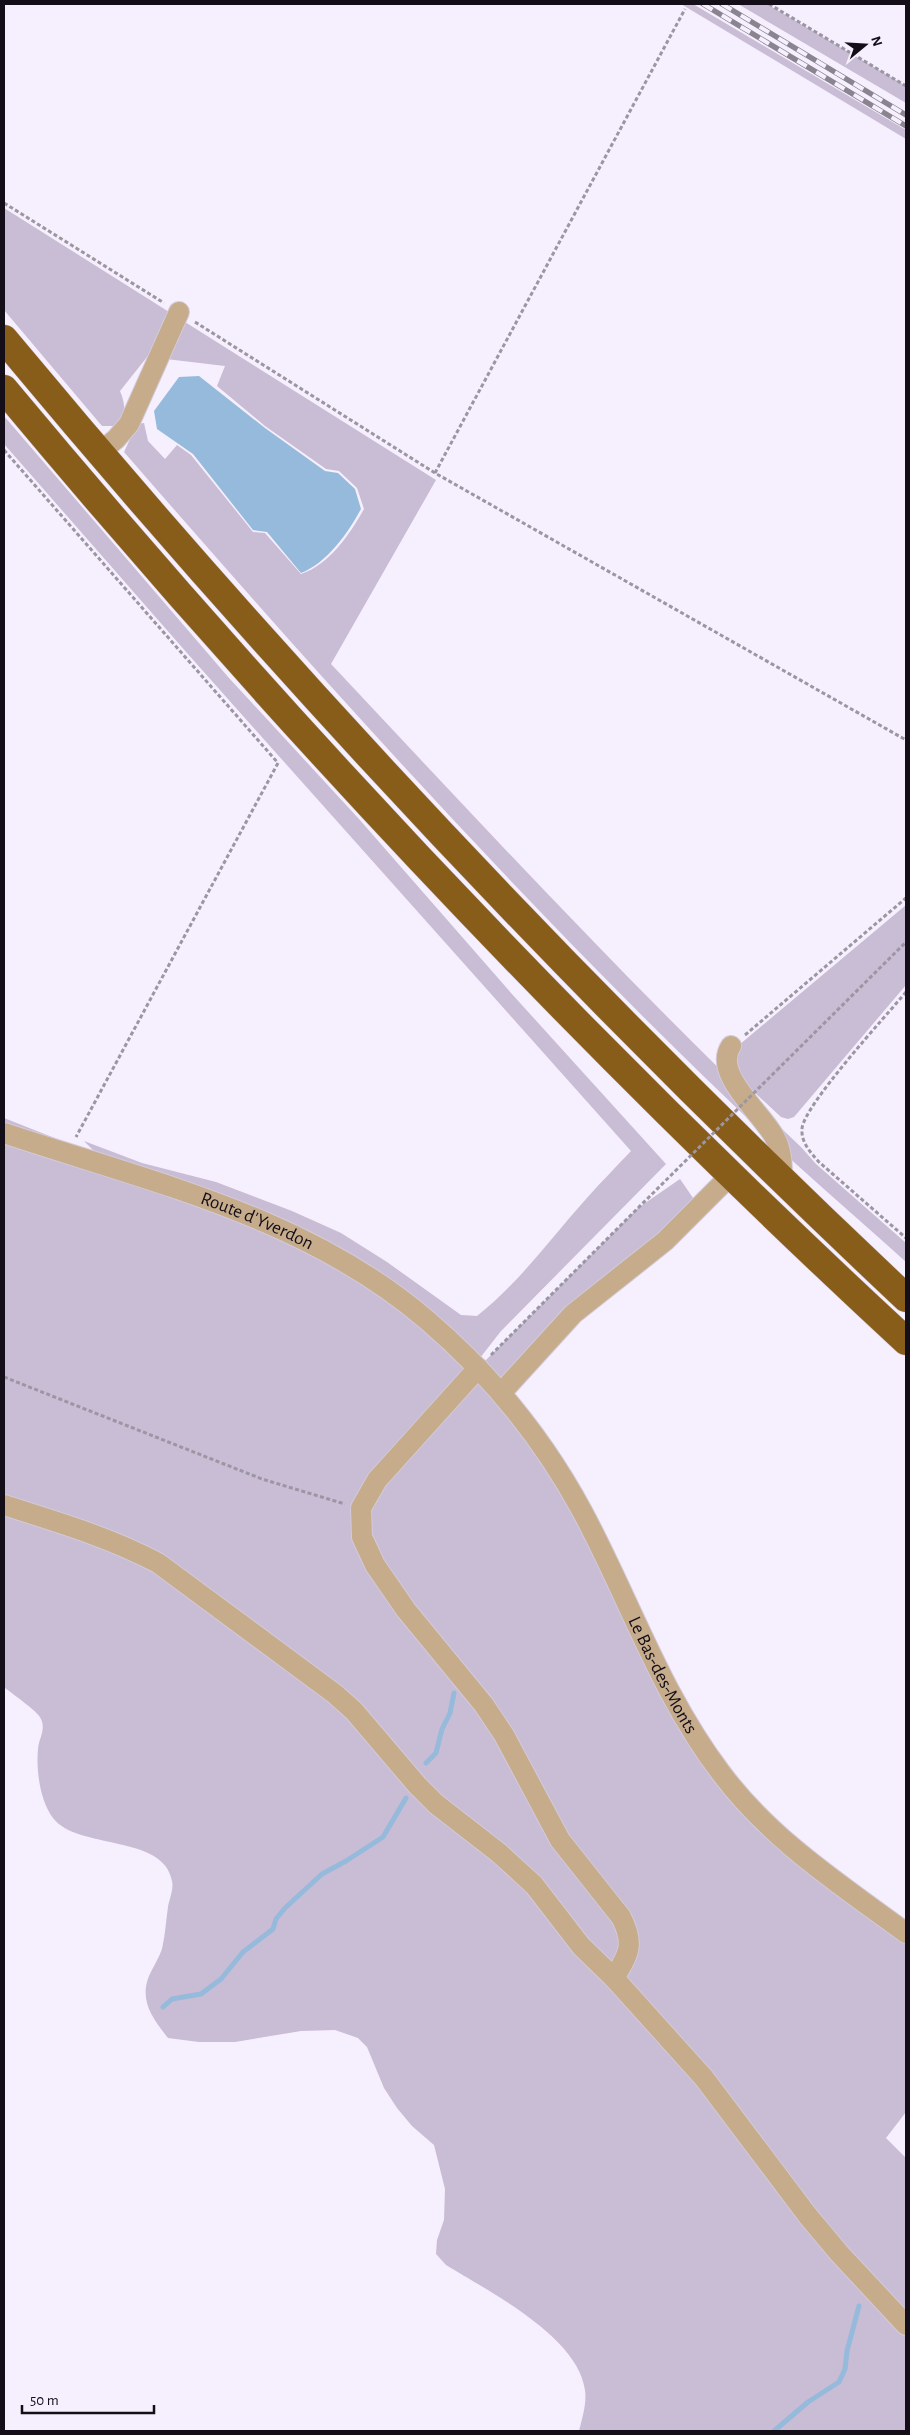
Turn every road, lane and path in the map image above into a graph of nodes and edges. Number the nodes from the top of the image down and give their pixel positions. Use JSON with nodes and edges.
{"nodes":[{"id":1,"x":769,"y":4,"type":"edge"},
{"id":2,"x":685,"y":9,"type":"dead end"},
{"id":3,"x":906,"y":86,"type":"edge"},
{"id":4,"x":4,"y":202,"type":"edge"},
{"id":5,"x":178,"y":312,"type":"junction"},
{"id":6,"x":4,"y":339,"type":"edge"},
{"id":7,"x":4,"y":389,"type":"edge"},
{"id":8,"x":4,"y":450,"type":"edge"},
{"id":9,"x":99,"y":453,"type":"junction"},
{"id":10,"x":435,"y":473,"type":"junction"},
{"id":11,"x":906,"y":740,"type":"edge"},
{"id":12,"x":906,"y":898,"type":"edge"},
{"id":13,"x":906,"y":942,"type":"edge"},
{"id":14,"x":906,"y":992,"type":"edge"},
{"id":15,"x":731,"y":1046,"type":"joint"},
{"id":16,"x":4,"y":1133,"type":"edge"},
{"id":17,"x":66,"y":1154,"type":"junction"},
{"id":18,"x":731,"y":1175,"type":"junction"},
{"id":19,"x":782,"y":1179,"type":"junction"},
{"id":20,"x":906,"y":1238,"type":"edge"},
{"id":21,"x":906,"y":1298,"type":"edge"},
{"id":22,"x":867,"y":1305,"type":"junction"},
{"id":23,"x":906,"y":1341,"type":"edge"},
{"id":24,"x":906,"y":1350,"type":"edge"},
{"id":25,"x":478,"y":1368,"type":"junction"},
{"id":26,"x":4,"y":1377,"type":"edge"},
{"id":27,"x":501,"y":1394,"type":"junction"},
{"id":28,"x":4,"y":1505,"type":"edge"},
{"id":29,"x":361,"y":1508,"type":"junction"},
{"id":30,"x":906,"y":1933,"type":"edge"},
{"id":31,"x":614,"y":1978,"type":"junction"},
{"id":32,"x":906,"y":2325,"type":"edge"}],
"edges":[{"from":1,"to":3,"type":"path"},
{"from":2,"to":10,"type":"path"},
{"from":4,"to":5,"type":"path"},
{"from":5,"to":9,"type":"street"},
{"from":5,"to":10,"type":"path"},
{"from":6,"to":9,"type":"highway"},
{"from":7,"to":18,"type":"highway"},
{"from":8,"to":17,"type":"path"},
{"from":9,"to":19,"type":"highway"},
{"from":10,"to":11,"type":"path"},
{"from":12,"to":15,"type":"path"},
{"from":13,"to":25,"type":"path","bridge":true},
{"from":14,"to":20,"type":"path"},
{"from":15,"to":19,"type":"street"},
{"from":16,"to":17,"type":"street","name":"Route d'Yverdon"},
{"from":17,"to":25,"type":"street","name":"Route d'Yverdon"},
{"from":18,"to":22,"type":"highway"},
{"from":18,"to":27,"type":"street"},
{"from":19,"to":21,"type":"highway"},
{"from":22,"to":23,"type":"highway"},
{"from":22,"to":24,"type":"highway"},
{"from":25,"to":27,"type":"street","name":"Le Bas-des-Monts"},
{"from":25,"to":29,"type":"street"},
{"from":26,"to":29,"type":"path"},
{"from":27,"to":30,"type":"street","name":"Le Bas-des-Monts"},
{"from":28,"to":31,"type":"street"},
{"from":29,"to":31,"type":"street"},
{"from":31,"to":32,"type":"street"}]}
